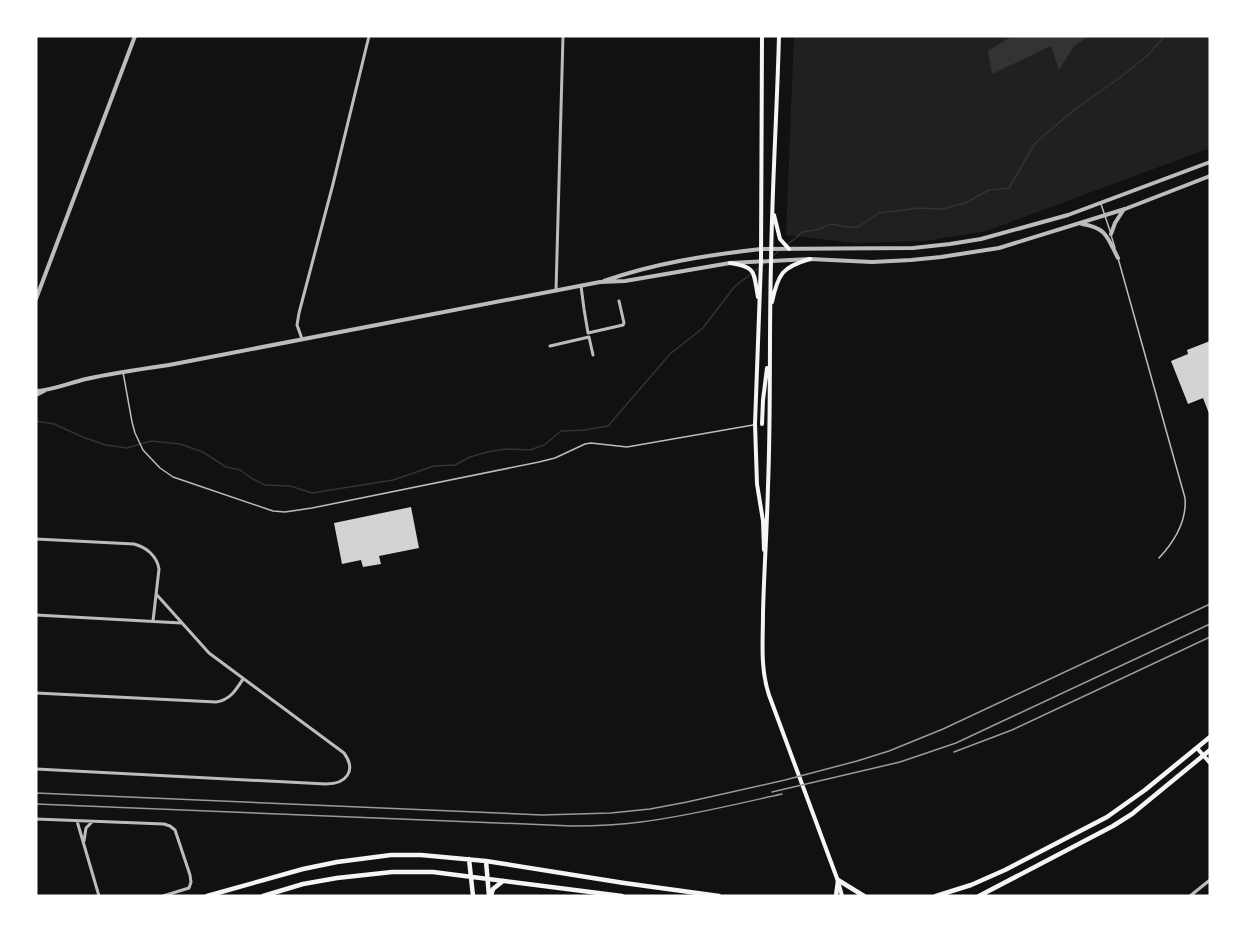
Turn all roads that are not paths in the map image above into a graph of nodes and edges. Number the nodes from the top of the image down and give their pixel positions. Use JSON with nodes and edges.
{"nodes":[{"id":1,"x":135,"y":36,"type":"edge"},
{"id":2,"x":369,"y":36,"type":"edge"},
{"id":3,"x":563,"y":36,"type":"edge"},
{"id":4,"x":762,"y":36,"type":"edge"},
{"id":5,"x":779,"y":36,"type":"edge"},
{"id":6,"x":1210,"y":162,"type":"edge"},
{"id":7,"x":1210,"y":176,"type":"edge"},
{"id":8,"x":1101,"y":203,"type":"junction"},
{"id":9,"x":1125,"y":208,"type":"junction"},
{"id":10,"x":772,"y":209,"type":"junction"},
{"id":11,"x":1105,"y":215,"type":"junction"},
{"id":12,"x":1079,"y":224,"type":"junction"},
{"id":13,"x":1111,"y":234,"type":"junction"},
{"id":14,"x":761,"y":249,"type":"junction"},
{"id":15,"x":772,"y":249,"type":"junction"},
{"id":16,"x":789,"y":249,"type":"junction"},
{"id":17,"x":1118,"y":258,"type":"junction"},
{"id":18,"x":810,"y":259,"type":"junction"},
{"id":19,"x":771,"y":260,"type":"junction"},
{"id":20,"x":761,"y":261,"type":"junction"},
{"id":21,"x":730,"y":263,"type":"junction"},
{"id":22,"x":600,"y":282,"type":"junction"},
{"id":23,"x":581,"y":286,"type":"junction"},
{"id":24,"x":556,"y":291,"type":"junction"},
{"id":25,"x":36,"y":299,"type":"edge"},
{"id":26,"x":759,"y":300,"type":"junction"},
{"id":27,"x":620,"y":301,"type":"dead end"},
{"id":28,"x":770,"y":312,"type":"junction"},
{"id":29,"x":589,"y":335,"type":"junction"},
{"id":30,"x":302,"y":339,"type":"junction"},
{"id":31,"x":550,"y":346,"type":"dead end"},
{"id":32,"x":593,"y":355,"type":"dead end"},
{"id":33,"x":769,"y":355,"type":"junction"},
{"id":34,"x":123,"y":371,"type":"junction"},
{"id":35,"x":36,"y":393,"type":"edge"},
{"id":36,"x":770,"y":423,"type":"junction"},
{"id":37,"x":755,"y":424,"type":"junction"},
{"id":38,"x":762,"y":424,"type":"junction"},
{"id":39,"x":36,"y":539,"type":"edge"},
{"id":40,"x":1159,"y":558,"type":"dead end"},
{"id":41,"x":764,"y":578,"type":"junction"},
{"id":42,"x":157,"y":596,"type":"junction"},
{"id":43,"x":36,"y":615,"type":"edge"},
{"id":44,"x":153,"y":621,"type":"junction"},
{"id":45,"x":182,"y":623,"type":"junction"},
{"id":46,"x":243,"y":679,"type":"junction"},
{"id":47,"x":36,"y":693,"type":"edge"},
{"id":48,"x":1210,"y":737,"type":"edge"},
{"id":49,"x":1197,"y":748,"type":"junction"},
{"id":50,"x":1210,"y":750,"type":"edge"},
{"id":51,"x":1204,"y":755,"type":"junction"},
{"id":52,"x":1210,"y":763,"type":"edge"},
{"id":53,"x":36,"y":769,"type":"edge"},
{"id":54,"x":36,"y":819,"type":"edge"},
{"id":55,"x":77,"y":821,"type":"junction"},
{"id":56,"x":92,"y":822,"type":"junction"},
{"id":57,"x":84,"y":843,"type":"junction"},
{"id":58,"x":470,"y":859,"type":"junction"},
{"id":59,"x":486,"y":861,"type":"junction"},
{"id":60,"x":471,"y":876,"type":"junction"},
{"id":61,"x":487,"y":879,"type":"junction"},
{"id":62,"x":1210,"y":880,"type":"edge"},
{"id":63,"x":503,"y":881,"type":"junction"},
{"id":64,"x":838,"y":881,"type":"junction"},
{"id":65,"x":624,"y":883,"type":"junction"},
{"id":66,"x":943,"y":895,"type":"edge"},
{"id":67,"x":99,"y":896,"type":"edge"},
{"id":68,"x":163,"y":896,"type":"edge"},
{"id":69,"x":207,"y":896,"type":"edge"},
{"id":70,"x":262,"y":896,"type":"edge"},
{"id":71,"x":472,"y":896,"type":"edge"},
{"id":72,"x":490,"y":896,"type":"edge"},
{"id":73,"x":620,"y":896,"type":"edge"},
{"id":74,"x":719,"y":896,"type":"edge"},
{"id":75,"x":836,"y":896,"type":"edge"},
{"id":76,"x":842,"y":896,"type":"edge"},
{"id":77,"x":864,"y":896,"type":"edge"},
{"id":78,"x":936,"y":896,"type":"edge"},
{"id":79,"x":979,"y":896,"type":"edge"},
{"id":80,"x":1190,"y":896,"type":"edge"}],
"edges":[{"from":1,"to":25,"type":"street"},
{"from":2,"to":30,"type":"street"},
{"from":3,"to":24,"type":"street"},
{"from":4,"to":14,"type":"main road"},
{"from":5,"to":10,"type":"main road"},
{"from":6,"to":8,"type":"street"},
{"from":7,"to":9,"type":"street"},
{"from":8,"to":11,"type":"lane"},
{"from":8,"to":16,"type":"street"},
{"from":9,"to":11,"type":"street"},
{"from":9,"to":13,"type":"street"},
{"from":10,"to":15,"type":"main road"},
{"from":10,"to":16,"type":"main road"},
{"from":11,"to":12,"type":"street"},
{"from":11,"to":13,"type":"lane"},
{"from":12,"to":17,"type":"street"},
{"from":12,"to":18,"type":"street"},
{"from":13,"to":17,"type":"lane"},
{"from":14,"to":15,"type":"street"},
{"from":14,"to":20,"type":"main road"},
{"from":14,"to":22,"type":"street"},
{"from":15,"to":16,"type":"street"},
{"from":15,"to":19,"type":"main road"},
{"from":17,"to":40,"type":"lane"},
{"from":18,"to":19,"type":"street"},
{"from":18,"to":28,"type":"main road"},
{"from":19,"to":20,"type":"street"},
{"from":19,"to":28,"type":"main road"},
{"from":20,"to":21,"type":"street"},
{"from":20,"to":26,"type":"main road"},
{"from":21,"to":22,"type":"street"},
{"from":21,"to":26,"type":"main road"},
{"from":22,"to":23,"type":"street"},
{"from":23,"to":24,"type":"street"},
{"from":23,"to":29,"type":"street"},
{"from":24,"to":30,"type":"street"},
{"from":26,"to":37,"type":"main road"},
{"from":27,"to":29,"type":"street"},
{"from":28,"to":33,"type":"main road"},
{"from":29,"to":31,"type":"street"},
{"from":29,"to":32,"type":"street"},
{"from":30,"to":34,"type":"street"},
{"from":33,"to":36,"type":"main road"},
{"from":33,"to":38,"type":"main road"},
{"from":34,"to":35,"type":"street"},
{"from":34,"to":37,"type":"lane"},
{"from":36,"to":38,"type":"lane"},
{"from":36,"to":41,"type":"main road"},
{"from":37,"to":38,"type":"lane"},
{"from":37,"to":41,"type":"main road"},
{"from":39,"to":42,"type":"street"},
{"from":41,"to":64,"type":"main road"},
{"from":42,"to":44,"type":"street"},
{"from":42,"to":45,"type":"street"},
{"from":43,"to":44,"type":"street"},
{"from":44,"to":45,"type":"street"},
{"from":45,"to":46,"type":"street"},
{"from":46,"to":47,"type":"street"},
{"from":46,"to":53,"type":"street"},
{"from":48,"to":49,"type":"main road"},
{"from":49,"to":51,"type":"main road"},
{"from":49,"to":66,"type":"main road"},
{"from":50,"to":51,"type":"main road"},
{"from":51,"to":52,"type":"main road"},
{"from":51,"to":79,"type":"main road"},
{"from":54,"to":55,"type":"street"},
{"from":55,"to":56,"type":"street"},
{"from":55,"to":57,"type":"street"},
{"from":56,"to":57,"type":"street"},
{"from":56,"to":68,"type":"street"},
{"from":57,"to":67,"type":"street"},
{"from":58,"to":59,"type":"main road"},
{"from":58,"to":60,"type":"main road"},
{"from":58,"to":69,"type":"main road"},
{"from":59,"to":61,"type":"main road"},
{"from":59,"to":65,"type":"main road"},
{"from":60,"to":61,"type":"main road"},
{"from":60,"to":70,"type":"main road"},
{"from":60,"to":71,"type":"main road"},
{"from":61,"to":63,"type":"main road"},
{"from":61,"to":72,"type":"main road"},
{"from":62,"to":80,"type":"street"},
{"from":63,"to":72,"type":"main road"},
{"from":63,"to":73,"type":"main road"},
{"from":64,"to":75,"type":"main road"},
{"from":64,"to":76,"type":"main road"},
{"from":64,"to":77,"type":"main road"},
{"from":65,"to":73,"type":"main road"},
{"from":65,"to":74,"type":"main road"},
{"from":66,"to":78,"type":"main road"}]}
